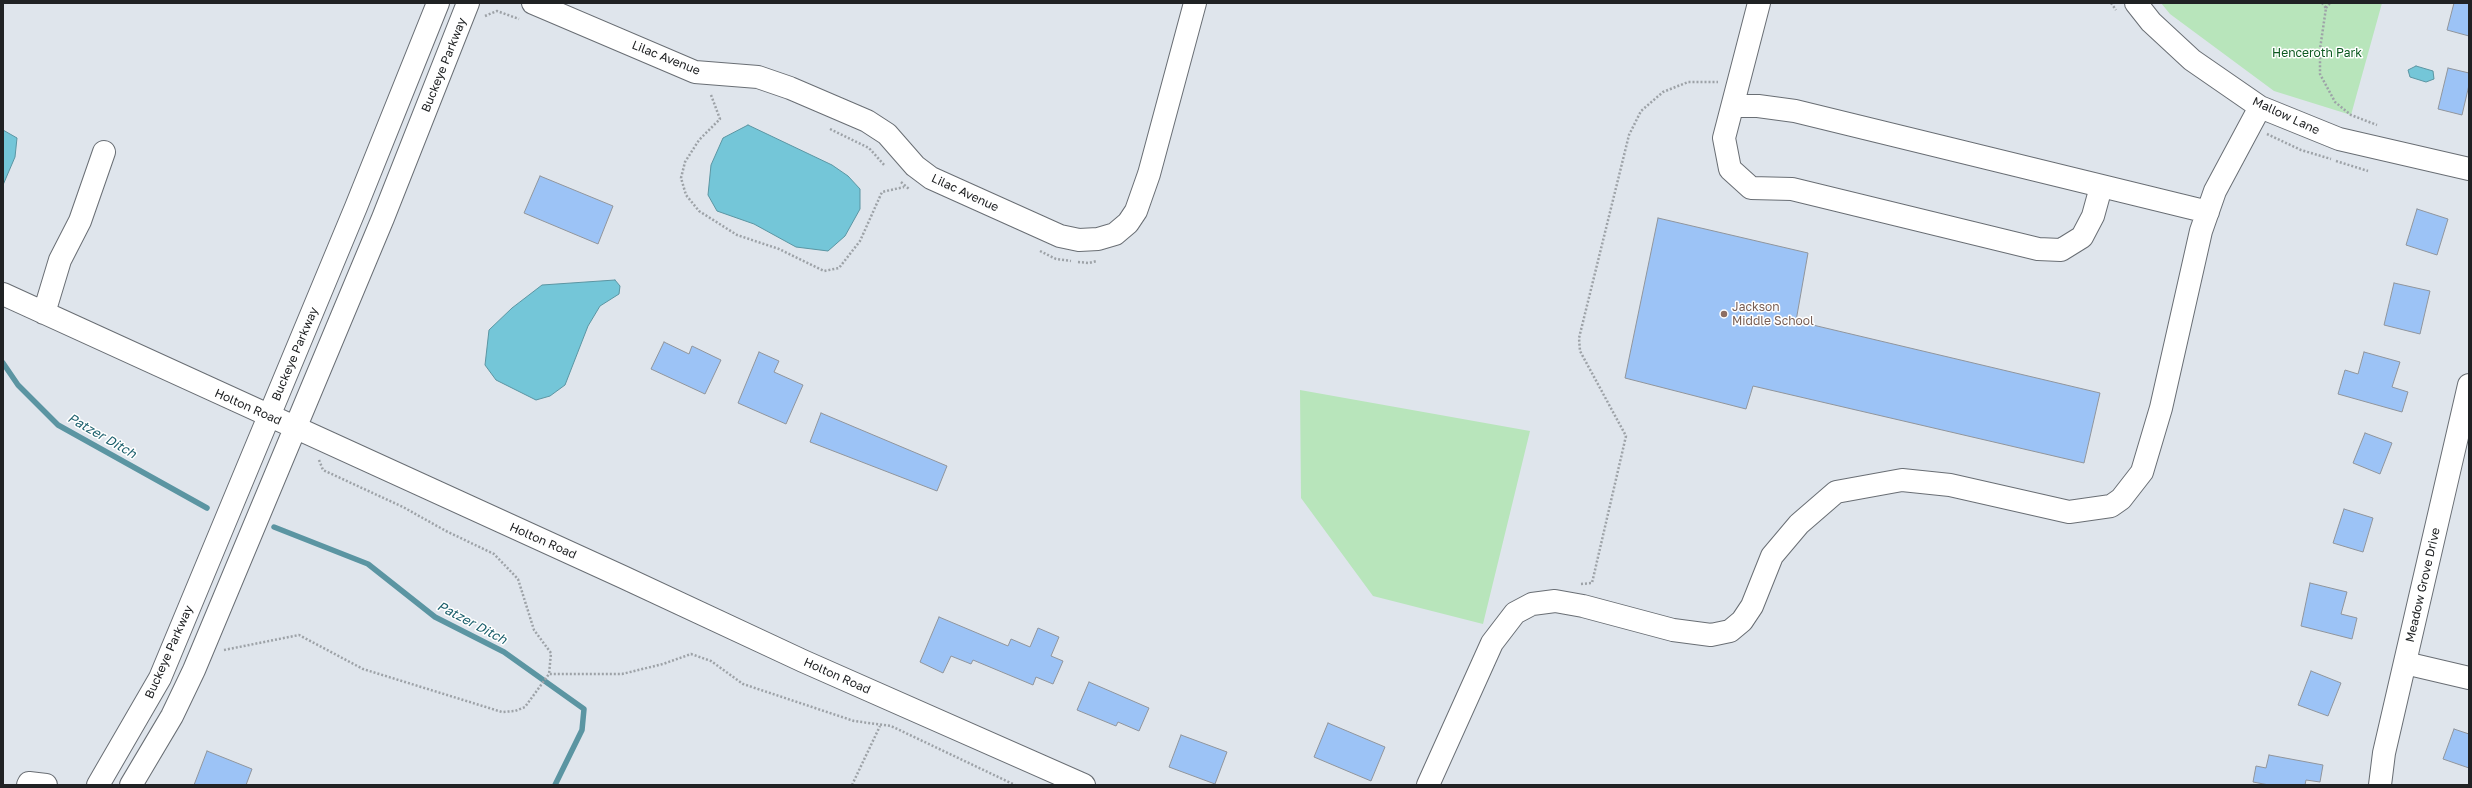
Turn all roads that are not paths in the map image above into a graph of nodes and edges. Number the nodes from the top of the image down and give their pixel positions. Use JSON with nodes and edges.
{"nodes":[{"id":1,"x":438,"y":3,"type":"edge"},
{"id":2,"x":468,"y":3,"type":"edge"},
{"id":3,"x":533,"y":3,"type":"edge"},
{"id":4,"x":1195,"y":3,"type":"edge"},
{"id":5,"x":1759,"y":3,"type":"edge"},
{"id":6,"x":2136,"y":3,"type":"edge"},
{"id":7,"x":1733,"y":106,"type":"junction"},
{"id":8,"x":2260,"y":107,"type":"junction"},
{"id":9,"x":104,"y":152,"type":"dead end"},
{"id":10,"x":2469,"y":169,"type":"edge"},
{"id":11,"x":2101,"y":186,"type":"junction"},
{"id":12,"x":2208,"y":212,"type":"junction"},
{"id":13,"x":3,"y":294,"type":"edge"},
{"id":14,"x":44,"y":313,"type":"junction"},
{"id":15,"x":2469,"y":385,"type":"edge"},
{"id":16,"x":268,"y":416,"type":"junction"},
{"id":17,"x":302,"y":431,"type":"junction"},
{"id":18,"x":2405,"y":663,"type":"junction"},
{"id":19,"x":2469,"y":678,"type":"edge"},
{"id":20,"x":28,"y":785,"type":"edge"},
{"id":21,"x":46,"y":785,"type":"edge"},
{"id":22,"x":98,"y":785,"type":"edge"},
{"id":23,"x":131,"y":785,"type":"edge"},
{"id":24,"x":1084,"y":785,"type":"edge"},
{"id":25,"x":1428,"y":785,"type":"edge"},
{"id":26,"x":2380,"y":785,"type":"edge"}],
"edges":[{"from":1,"to":16,"type":"street","name":"Buckeye Parkway"},
{"from":2,"to":17,"type":"street","name":"Buckeye Parkway"},
{"from":3,"to":4,"type":"street","name":"Lilac Avenue"},
{"from":5,"to":7,"type":"street"},
{"from":6,"to":8,"type":"street","name":"Mallow Lane"},
{"from":7,"to":11,"type":"street"},
{"from":7,"to":11,"type":"street"},
{"from":8,"to":10,"type":"street","name":"Mallow Lane"},
{"from":8,"to":12,"type":"street"},
{"from":9,"to":14,"type":"street"},
{"from":11,"to":12,"type":"street"},
{"from":12,"to":25,"type":"street"},
{"from":13,"to":14,"type":"street","name":"Holton Road"},
{"from":14,"to":16,"type":"street","name":"Holton Road"},
{"from":15,"to":18,"type":"street","name":"Meadow Grove Drive"},
{"from":16,"to":17,"type":"street","name":"Holton Road"},
{"from":16,"to":22,"type":"street","name":"Buckeye Parkway"},
{"from":17,"to":23,"type":"street","name":"Buckeye Parkway"},
{"from":17,"to":24,"type":"street","name":"Holton Road"},
{"from":18,"to":19,"type":"street"},
{"from":18,"to":26,"type":"street","name":"Meadow Grove Drive"},
{"from":20,"to":21,"type":"street"}]}
